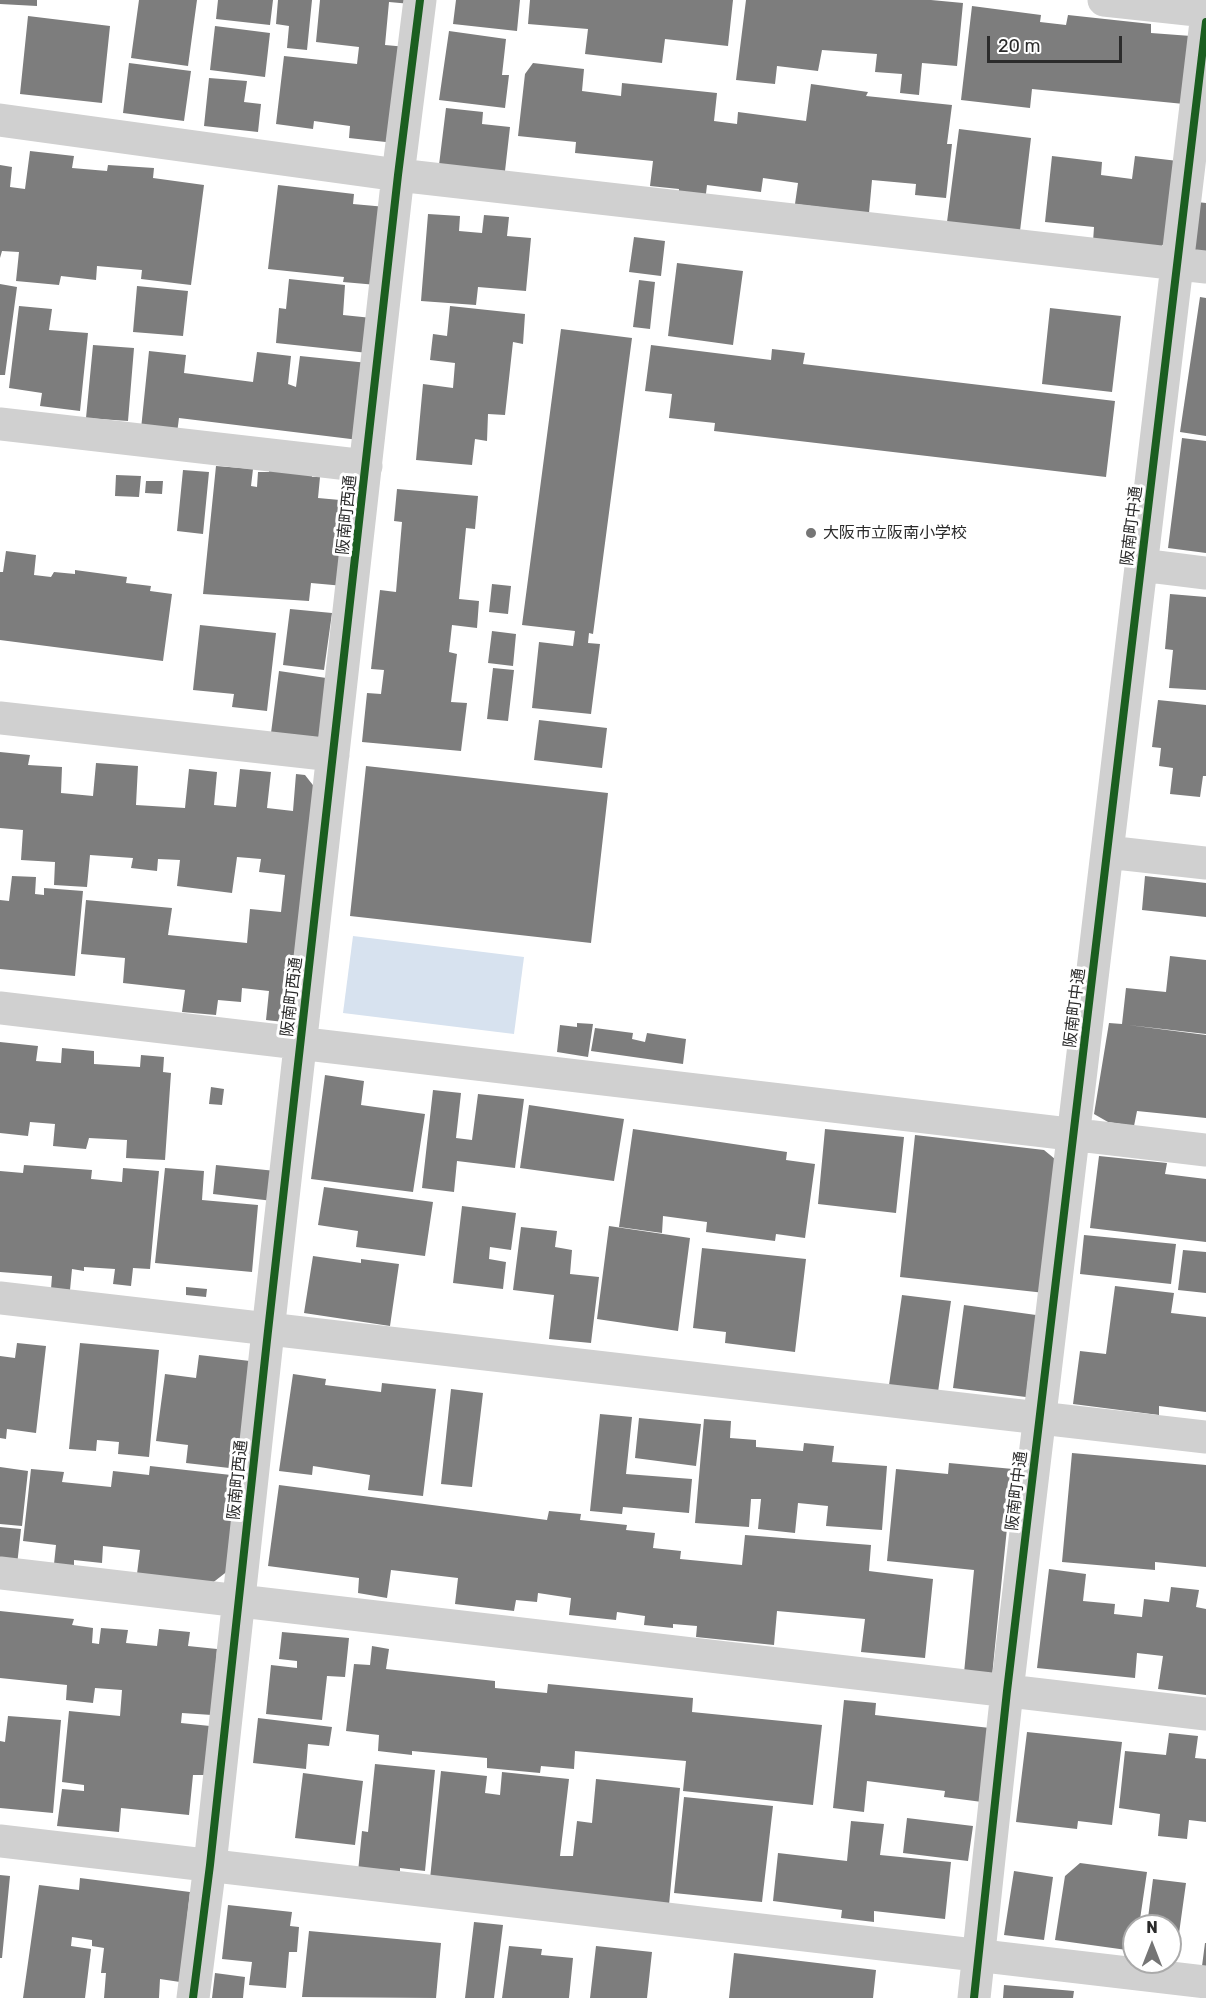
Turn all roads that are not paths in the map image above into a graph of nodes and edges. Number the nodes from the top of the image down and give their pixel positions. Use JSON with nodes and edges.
{"nodes":[{"id":1,"x":420,"y":0,"type":"edge"},
{"id":2,"x":1104,"y":0,"type":"edge"},
{"id":3,"x":1206,"y":12,"type":"edge"},
{"id":4,"x":1206,"y":22,"type":"edge"},
{"id":5,"x":0,"y":120,"type":"edge"},
{"id":6,"x":398,"y":175,"type":"junction"},
{"id":7,"x":1191,"y":265,"type":"edge"},
{"id":8,"x":0,"y":424,"type":"edge"},
{"id":9,"x":366,"y":466,"type":"junction"},
{"id":10,"x":1141,"y":565,"type":"junction"},
{"id":11,"x":1206,"y":573,"type":"edge"},
{"id":12,"x":0,"y":718,"type":"edge"},
{"id":13,"x":333,"y":755,"type":"junction"},
{"id":14,"x":1107,"y":852,"type":"junction"},
{"id":15,"x":1206,"y":863,"type":"edge"},
{"id":16,"x":0,"y":1008,"type":"edge"},
{"id":17,"x":301,"y":1043,"type":"junction"},
{"id":18,"x":1073,"y":1134,"type":"junction"},
{"id":19,"x":1206,"y":1150,"type":"edge"},
{"id":20,"x":0,"y":1298,"type":"edge"},
{"id":21,"x":268,"y":1331,"type":"junction"},
{"id":22,"x":1039,"y":1417,"type":"junction"},
{"id":23,"x":1206,"y":1437,"type":"edge"},
{"id":24,"x":0,"y":1574,"type":"edge"},
{"id":25,"x":238,"y":1601,"type":"junction"},
{"id":26,"x":1007,"y":1691,"type":"junction"},
{"id":27,"x":1206,"y":1714,"type":"edge"},
{"id":28,"x":0,"y":1841,"type":"edge"},
{"id":29,"x":210,"y":1865,"type":"junction"},
{"id":30,"x":979,"y":1955,"type":"junction"},
{"id":31,"x":1206,"y":1982,"type":"edge"},
{"id":32,"x":193,"y":1998,"type":"edge"},
{"id":33,"x":974,"y":1998,"type":"edge"}],
"edges":[{"from":1,"to":6,"type":"street","name":"阪南町西通"},
{"from":2,"to":3,"type":"street"},
{"from":4,"to":7,"type":"street","name":"阪南町中通"},
{"from":5,"to":6,"type":"street"},
{"from":6,"to":7,"type":"street"},
{"from":6,"to":9,"type":"street","name":"阪南町西通"},
{"from":7,"to":10,"type":"street","name":"阪南町中通"},
{"from":8,"to":9,"type":"street"},
{"from":9,"to":13,"type":"street","name":"阪南町西通"},
{"from":10,"to":11,"type":"street"},
{"from":10,"to":14,"type":"street","name":"阪南町中通"},
{"from":12,"to":13,"type":"street"},
{"from":13,"to":17,"type":"street","name":"阪南町西通"},
{"from":14,"to":15,"type":"street"},
{"from":14,"to":18,"type":"street","name":"阪南町中通"},
{"from":16,"to":17,"type":"street"},
{"from":17,"to":18,"type":"street"},
{"from":17,"to":21,"type":"street","name":"阪南町西通"},
{"from":18,"to":19,"type":"street"},
{"from":18,"to":22,"type":"street","name":"阪南町中通"},
{"from":20,"to":21,"type":"street"},
{"from":21,"to":22,"type":"street"},
{"from":21,"to":25,"type":"street","name":"阪南町西通"},
{"from":22,"to":23,"type":"street"},
{"from":22,"to":26,"type":"street","name":"阪南町中通"},
{"from":24,"to":25,"type":"street"},
{"from":25,"to":26,"type":"street"},
{"from":25,"to":29,"type":"street","name":"阪南町西通"},
{"from":26,"to":27,"type":"street"},
{"from":26,"to":30,"type":"street","name":"阪南町中通"},
{"from":28,"to":29,"type":"street"},
{"from":29,"to":30,"type":"street"},
{"from":29,"to":32,"type":"street","name":"阪南町西通"},
{"from":30,"to":31,"type":"street"},
{"from":30,"to":33,"type":"street","name":"阪南町中通"}]}
